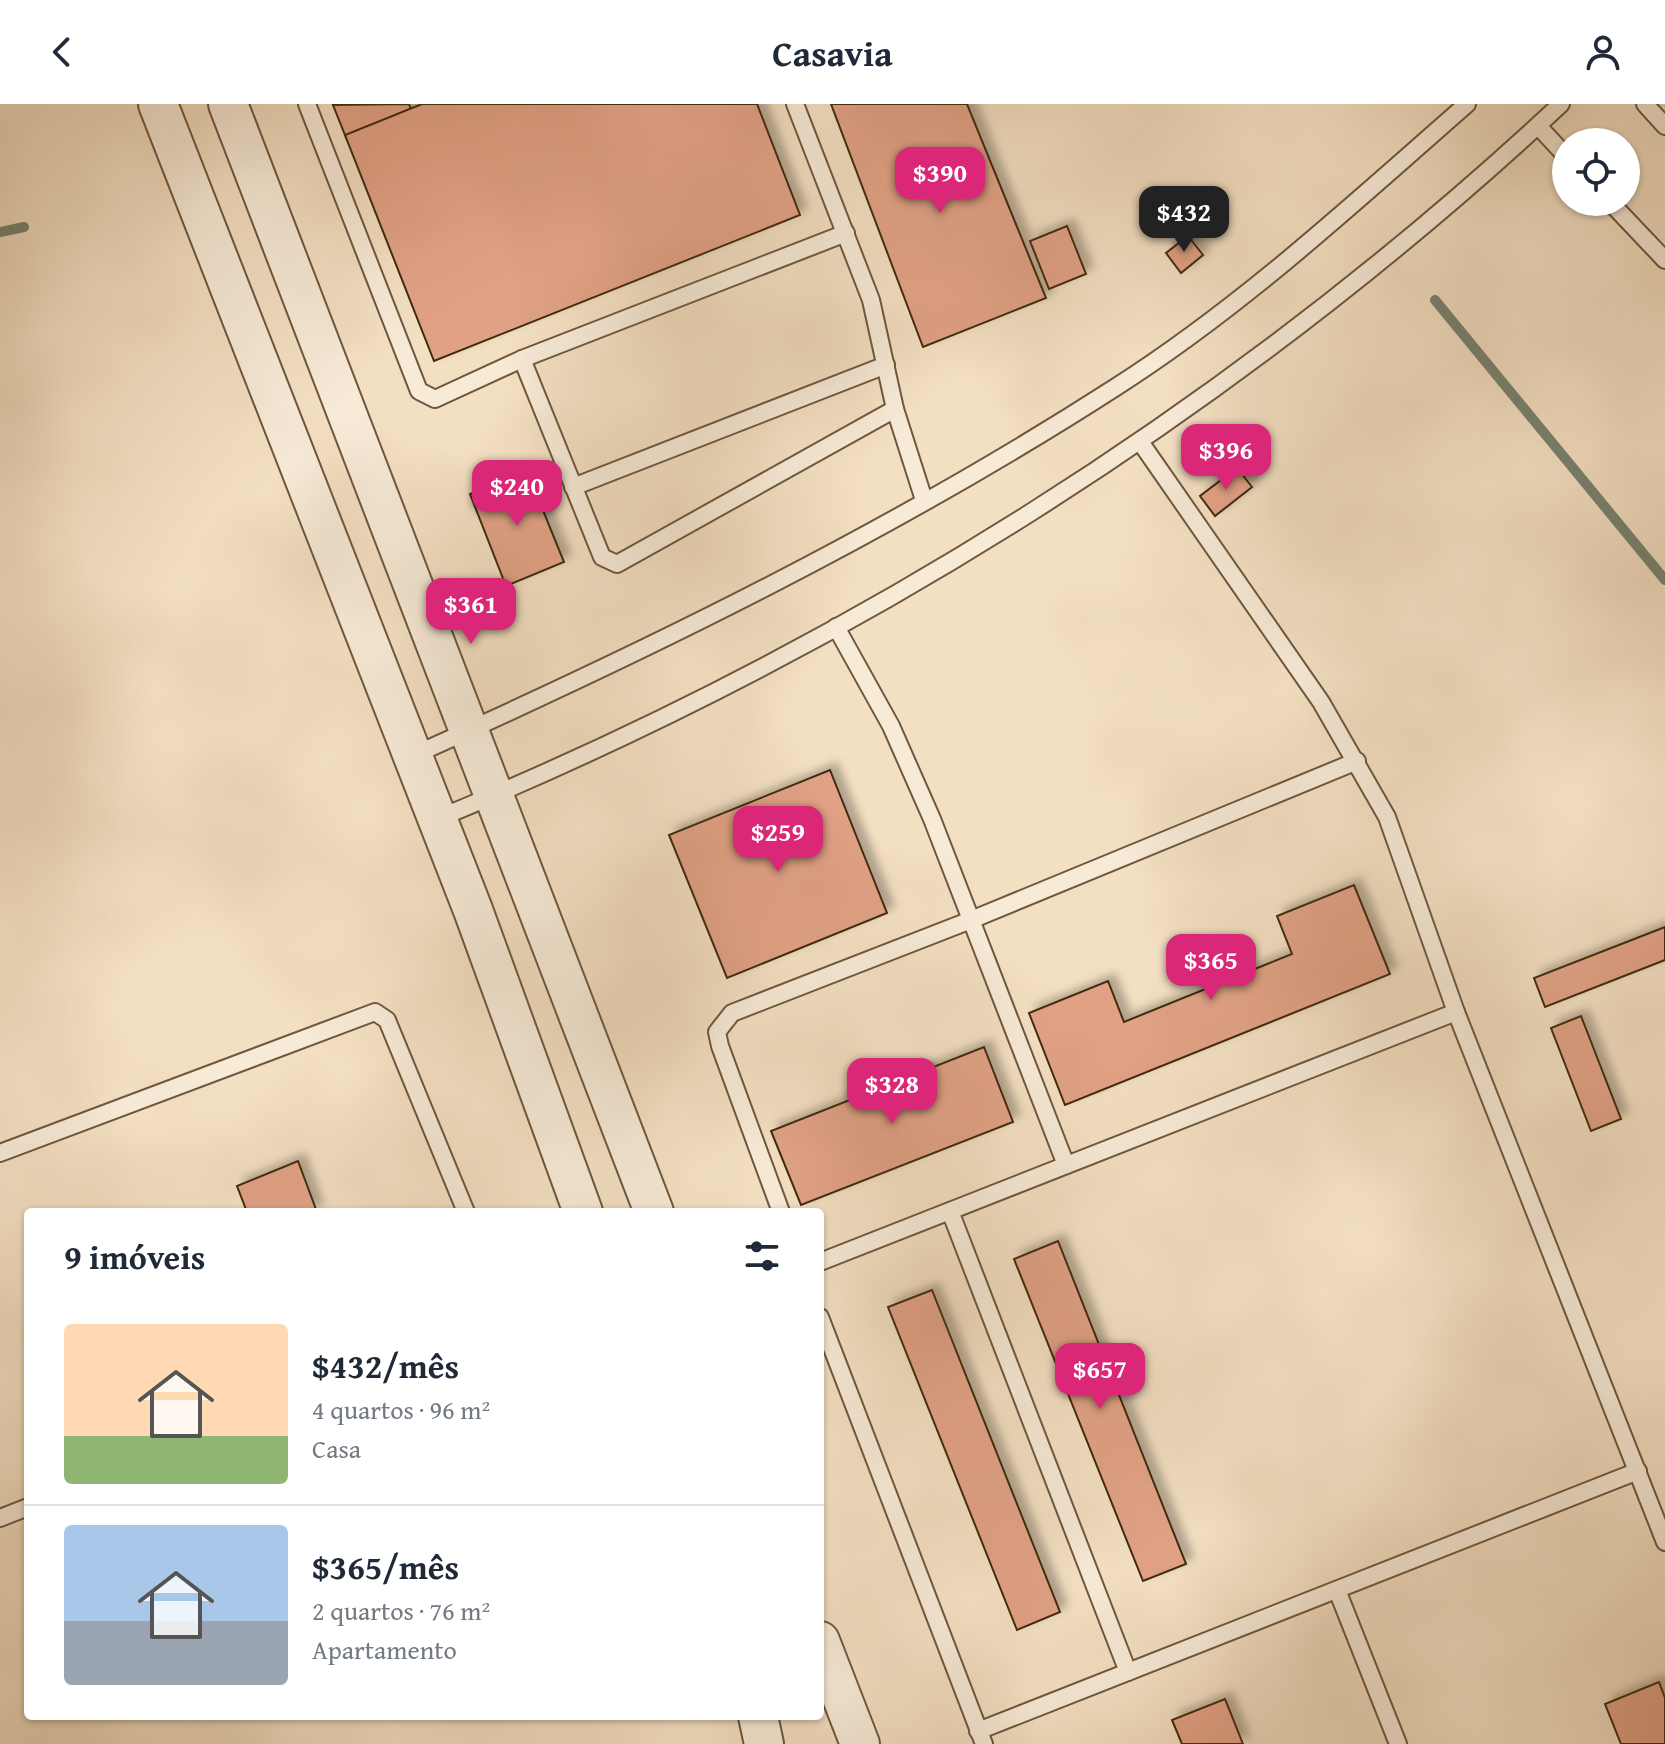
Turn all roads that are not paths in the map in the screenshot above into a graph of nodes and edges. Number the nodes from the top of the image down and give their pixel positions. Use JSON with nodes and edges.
{"nodes":[{"id":1,"x":158,"y":104,"type":"edge"},
{"id":2,"x":228,"y":104,"type":"edge"},
{"id":3,"x":307,"y":104,"type":"edge"},
{"id":4,"x":795,"y":104,"type":"edge"},
{"id":5,"x":1467,"y":104,"type":"edge"},
{"id":6,"x":1561,"y":104,"type":"edge"},
{"id":7,"x":1645,"y":104,"type":"edge"},
{"id":8,"x":1538,"y":126,"type":"junction"},
{"id":9,"x":1665,"y":126,"type":"edge"},
{"id":10,"x":1552,"y":141,"type":"edge"},
{"id":11,"x":1623,"y":216,"type":"edge"},
{"id":12,"x":846,"y":233,"type":"junction"},
{"id":13,"x":1665,"y":260,"type":"edge"},
{"id":14,"x":522,"y":359,"type":"junction"},
{"id":15,"x":886,"y":365,"type":"junction"},
{"id":16,"x":895,"y":409,"type":"junction"},
{"id":17,"x":1141,"y":443,"type":"junction"},
{"id":18,"x":573,"y":487,"type":"junction"},
{"id":19,"x":924,"y":500,"type":"junction"},
{"id":20,"x":836,"y":627,"type":"junction"},
{"id":21,"x":469,"y":730,"type":"junction"},
{"id":22,"x":411,"y":756,"type":"junction"},
{"id":23,"x":1357,"y":761,"type":"junction"},
{"id":24,"x":494,"y":796,"type":"junction"},
{"id":25,"x":436,"y":820,"type":"junction"},
{"id":26,"x":971,"y":920,"type":"junction"},
{"id":27,"x":1456,"y":1012,"type":"junction"},
{"id":28,"x":0,"y":1153,"type":"edge"},
{"id":29,"x":1066,"y":1165,"type":"junction"},
{"id":30,"x":464,"y":1208,"type":"edge"},
{"id":31,"x":582,"y":1208,"type":"edge"},
{"id":32,"x":652,"y":1208,"type":"edge"},
{"id":33,"x":780,"y":1208,"type":"edge"},
{"id":34,"x":950,"y":1211,"type":"junction"},
{"id":35,"x":824,"y":1260,"type":"edge"},
{"id":36,"x":824,"y":1327,"type":"edge"},
{"id":37,"x":1638,"y":1471,"type":"junction"},
{"id":38,"x":24,"y":1509,"type":"edge"},
{"id":39,"x":0,"y":1518,"type":"edge"},
{"id":40,"x":1665,"y":1542,"type":"edge"},
{"id":41,"x":1337,"y":1590,"type":"junction"},
{"id":42,"x":824,"y":1651,"type":"edge"},
{"id":43,"x":1128,"y":1672,"type":"junction"},
{"id":44,"x":759,"y":1720,"type":"edge"},
{"id":45,"x":981,"y":1737,"type":"edge"},
{"id":46,"x":764,"y":1744,"type":"edge"},
{"id":47,"x":860,"y":1744,"type":"edge"},
{"id":48,"x":1398,"y":1744,"type":"edge"}],
"edges":[{"from":1,"to":22,"type":"street"},
{"from":2,"to":21,"type":"street"},
{"from":3,"to":14,"type":"lane"},
{"from":4,"to":12,"type":"lane"},
{"from":5,"to":19,"type":"lane"},
{"from":6,"to":8,"type":"lane"},
{"from":7,"to":9,"type":"lane"},
{"from":8,"to":10,"type":"lane"},
{"from":8,"to":17,"type":"lane"},
{"from":11,"to":13,"type":"lane"},
{"from":12,"to":14,"type":"lane"},
{"from":12,"to":15,"type":"lane"},
{"from":14,"to":18,"type":"lane"},
{"from":15,"to":16,"type":"lane"},
{"from":15,"to":18,"type":"lane"},
{"from":16,"to":18,"type":"lane"},
{"from":16,"to":19,"type":"lane"},
{"from":17,"to":20,"type":"lane"},
{"from":17,"to":23,"type":"lane"},
{"from":19,"to":21,"type":"lane"},
{"from":20,"to":24,"type":"lane"},
{"from":20,"to":26,"type":"lane"},
{"from":21,"to":22,"type":"lane"},
{"from":21,"to":24,"type":"street"},
{"from":22,"to":25,"type":"street"},
{"from":23,"to":26,"type":"lane"},
{"from":23,"to":27,"type":"lane"},
{"from":24,"to":25,"type":"lane"},
{"from":24,"to":32,"type":"street"},
{"from":25,"to":31,"type":"street"},
{"from":26,"to":29,"type":"lane"},
{"from":26,"to":33,"type":"lane"},
{"from":27,"to":29,"type":"lane"},
{"from":27,"to":37,"type":"lane"},
{"from":28,"to":30,"type":"lane"},
{"from":29,"to":34,"type":"lane"},
{"from":34,"to":35,"type":"lane"},
{"from":34,"to":43,"type":"lane"},
{"from":36,"to":45,"type":"lane"},
{"from":37,"to":40,"type":"lane"},
{"from":37,"to":41,"type":"lane"},
{"from":38,"to":39,"type":"lane"},
{"from":41,"to":43,"type":"lane"},
{"from":41,"to":48,"type":"lane"},
{"from":42,"to":47,"type":"street"},
{"from":43,"to":45,"type":"lane"},
{"from":44,"to":46,"type":"street"}]}
